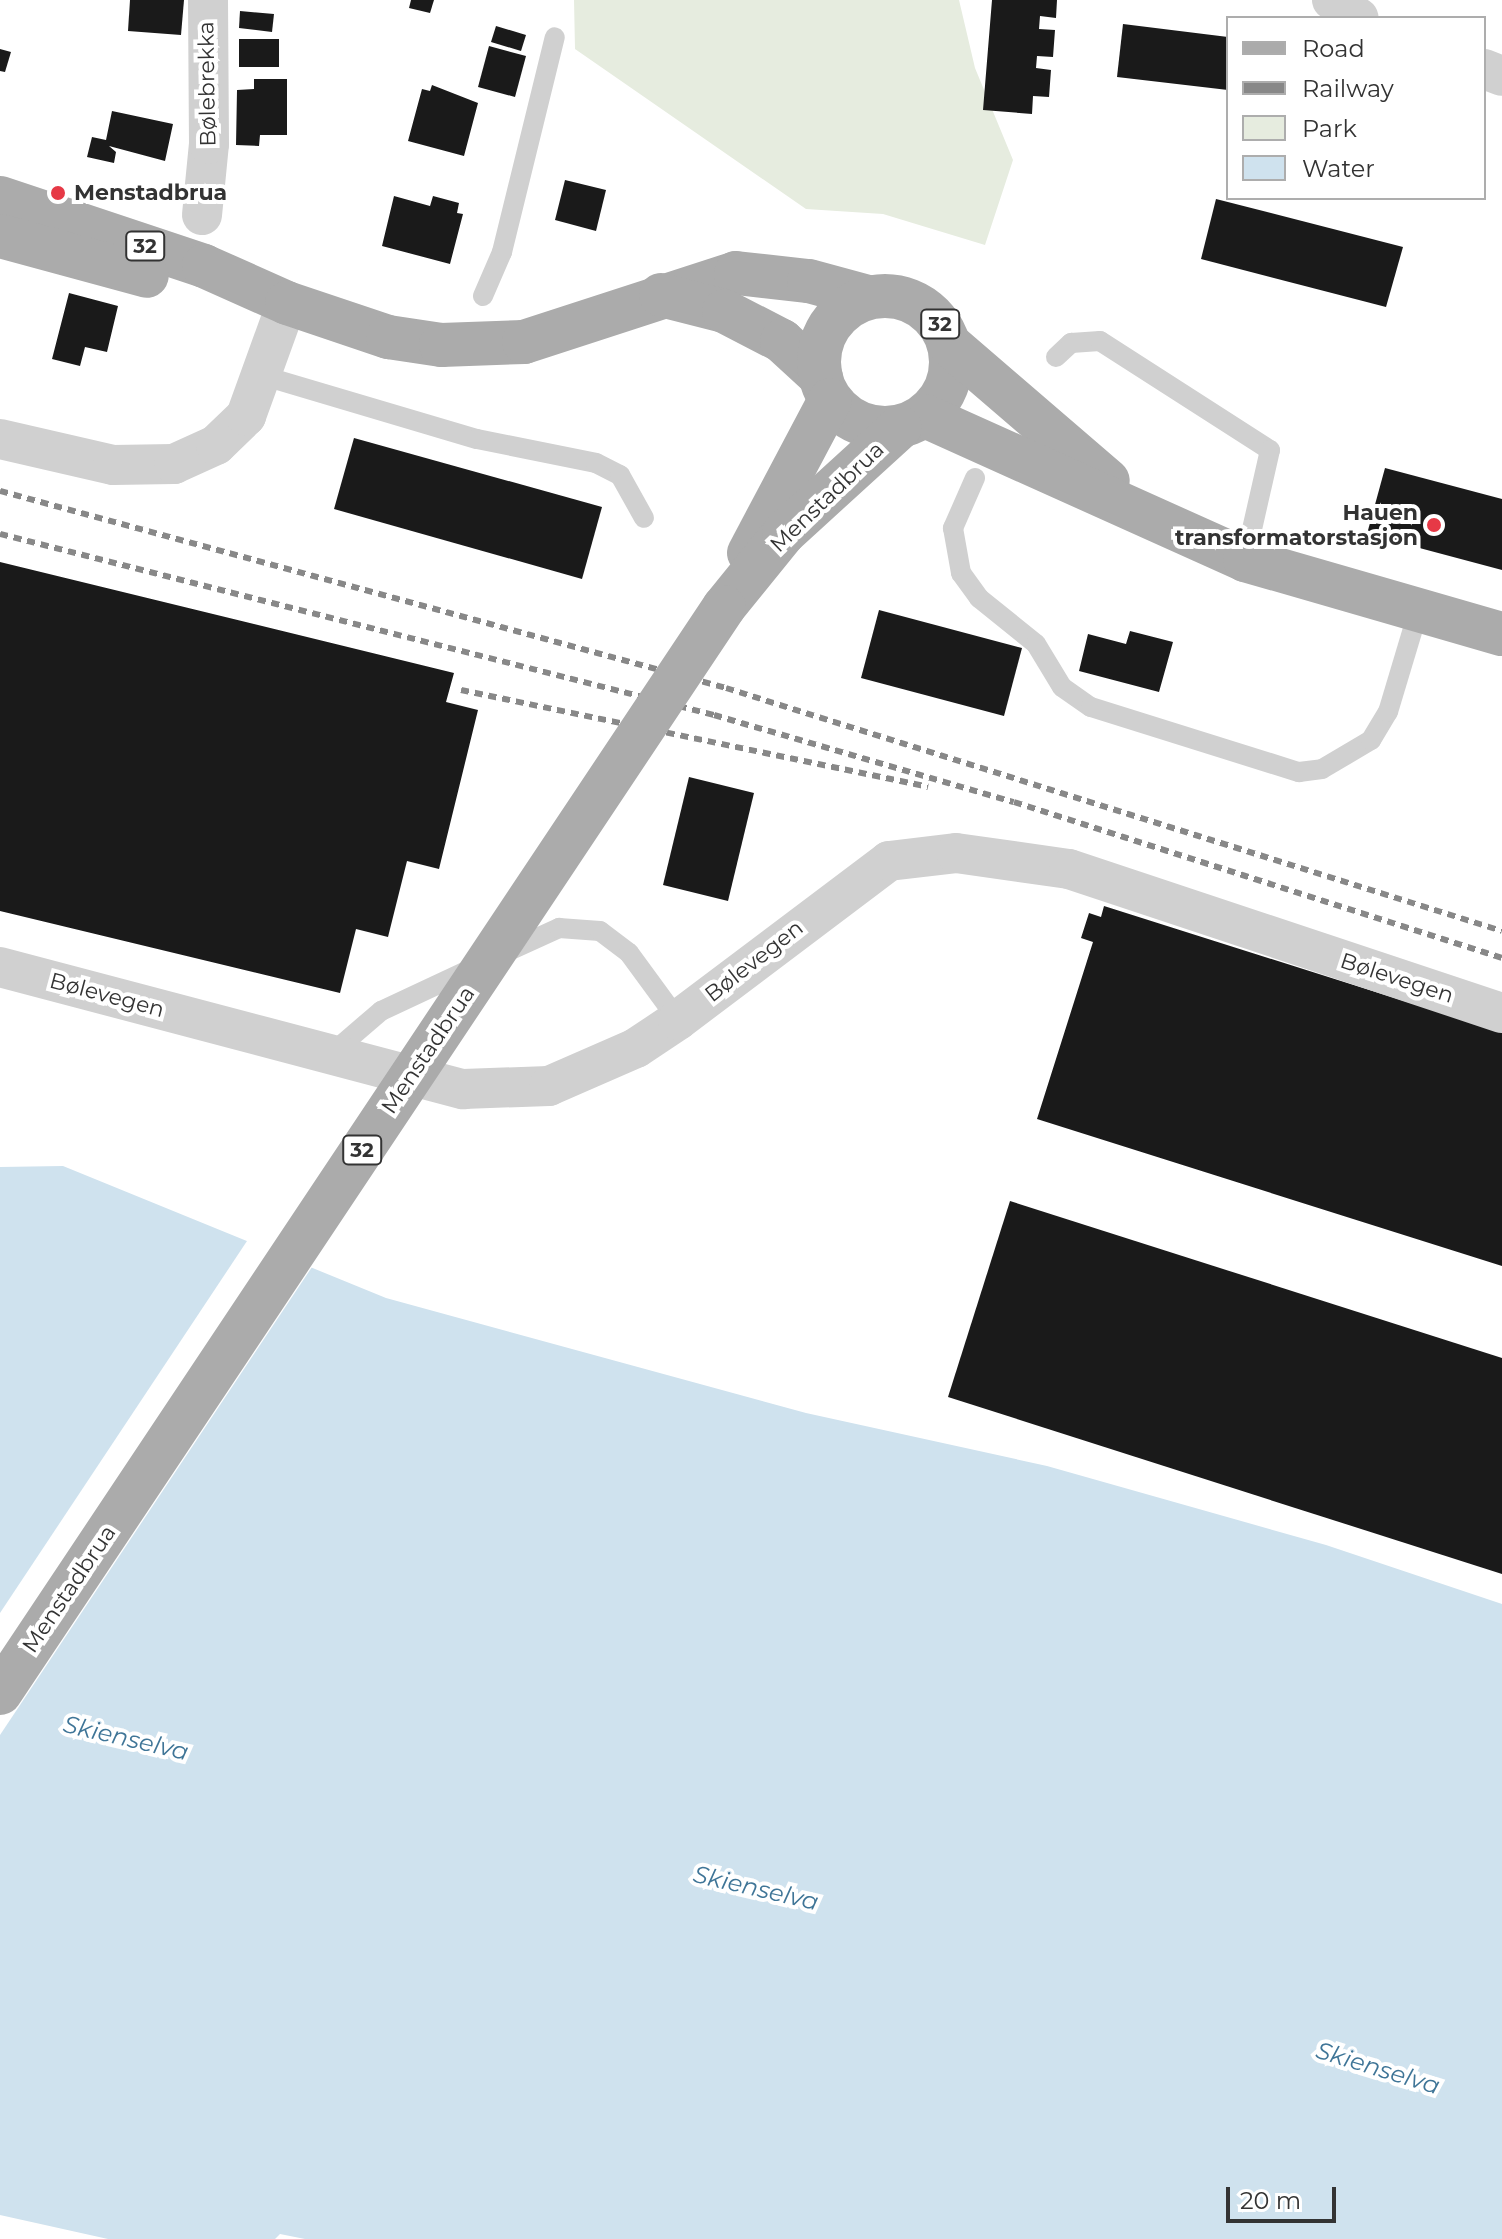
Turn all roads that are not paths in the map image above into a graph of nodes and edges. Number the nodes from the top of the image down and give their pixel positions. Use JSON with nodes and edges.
{"nodes":[{"id":1,"x":208,"y":0,"type":"edge"},
{"id":2,"x":1332,"y":0,"type":"edge"},
{"id":3,"x":1356,"y":16,"type":"edge"},
{"id":4,"x":555,"y":37,"type":"dead end"},
{"id":5,"x":0,"y":198,"type":"edge"},
{"id":6,"x":202,"y":215,"type":"dead end"},
{"id":7,"x":0,"y":236,"type":"edge"},
{"id":8,"x":659,"y":294,"type":"junction"},
{"id":9,"x":483,"y":296,"type":"dead end"},
{"id":10,"x":868,"y":297,"type":"junction"},
{"id":11,"x":287,"y":303,"type":"junction"},
{"id":12,"x":950,"y":345,"type":"junction"},
{"id":13,"x":1056,"y":357,"type":"dead end"},
{"id":14,"x":264,"y":376,"type":"junction"},
{"id":15,"x":826,"y":389,"type":"junction"},
{"id":16,"x":913,"y":421,"type":"junction"},
{"id":17,"x":0,"y":439,"type":"edge"},
{"id":18,"x":975,"y":478,"type":"dead end"},
{"id":19,"x":1146,"y":514,"type":"junction"},
{"id":20,"x":644,"y":518,"type":"dead end"},
{"id":21,"x":1245,"y":560,"type":"junction"},
{"id":22,"x":724,"y":607,"type":"junction"},
{"id":23,"x":1418,"y":612,"type":"junction"},
{"id":24,"x":1502,"y":634,"type":"edge"},
{"id":25,"x":0,"y":967,"type":"edge"},
{"id":26,"x":1502,"y":1013,"type":"edge"},
{"id":27,"x":678,"y":1020,"type":"junction"},
{"id":28,"x":331,"y":1054,"type":"junction"},
{"id":29,"x":0,"y":1693,"type":"edge"}],
"edges":[{"from":1,"to":6,"type":"street","name":"Bølebrekka"},
{"from":2,"to":3,"type":"street"},
{"from":4,"to":9,"type":"lane"},
{"from":5,"to":11,"type":"main road","number":"32"},
{"from":7,"to":11,"type":"main road","number":"32"},
{"from":8,"to":10,"type":"main road","number":"32"},
{"from":8,"to":11,"type":"main road","number":"32"},
{"from":8,"to":15,"type":"main road","number":"32"},
{"from":10,"to":12,"type":"main road","number":"32"},
{"from":10,"to":15,"type":"main road","number":"32"},
{"from":11,"to":14,"type":"street"},
{"from":12,"to":16,"type":"main road","number":"32"},
{"from":12,"to":19,"type":"main road","number":"32"},
{"from":13,"to":21,"type":"lane"},
{"from":14,"to":17,"type":"street"},
{"from":14,"to":20,"type":"lane"},
{"from":15,"to":16,"type":"main road","number":"32"},
{"from":15,"to":22,"type":"main road","name":"Menstadbrua","number":"32"},
{"from":16,"to":19,"type":"main road","number":"32"},
{"from":16,"to":22,"type":"main road","name":"Menstadbrua","number":"32"},
{"from":18,"to":23,"type":"lane"},
{"from":19,"to":21,"type":"main road","number":"32"},
{"from":21,"to":23,"type":"main road","number":"32"},
{"from":22,"to":29,"type":"main road","name":"Menstadbrua","number":"32","bridge":true},
{"from":23,"to":24,"type":"main road","number":"32"},
{"from":25,"to":28,"type":"street","name":"Bølevegen"},
{"from":26,"to":27,"type":"street","name":"Bølevegen"},
{"from":27,"to":28,"type":"street","name":"Bølevegen"},
{"from":27,"to":28,"type":"lane"}]}
